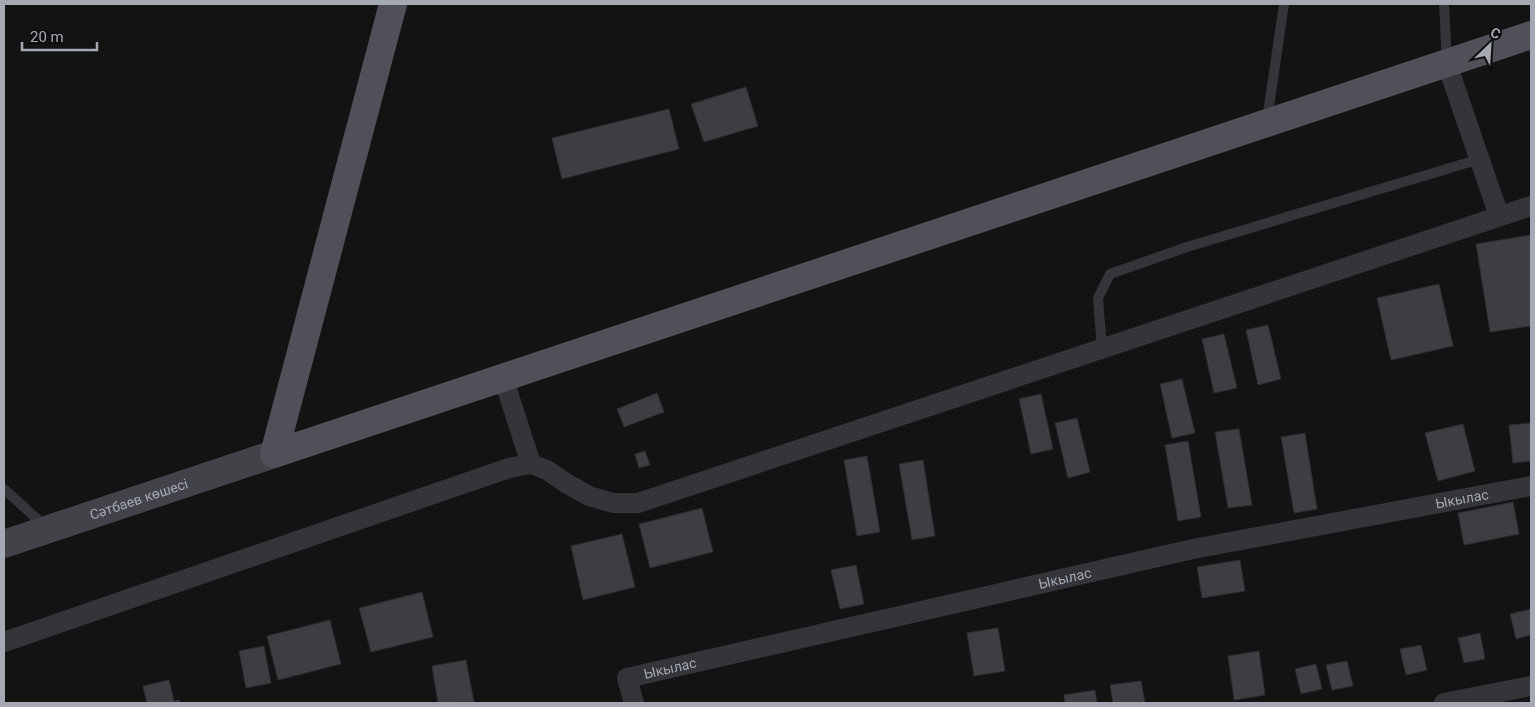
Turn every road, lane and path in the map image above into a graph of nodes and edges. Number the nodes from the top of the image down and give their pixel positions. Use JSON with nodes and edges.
{"nodes":[{"id":1,"x":393,"y":4,"type":"edge"},
{"id":2,"x":1284,"y":4,"type":"edge"},
{"id":3,"x":1444,"y":4,"type":"edge"},
{"id":4,"x":1531,"y":36,"type":"edge"},
{"id":5,"x":1447,"y":64,"type":"junction"},
{"id":6,"x":1266,"y":124,"type":"junction"},
{"id":7,"x":1480,"y":159,"type":"junction"},
{"id":8,"x":1531,"y":206,"type":"edge"},
{"id":9,"x":1499,"y":216,"type":"junction"},
{"id":10,"x":1102,"y":349,"type":"junction"},
{"id":11,"x":504,"y":377,"type":"junction"},
{"id":12,"x":274,"y":454,"type":"junction"},
{"id":13,"x":531,"y":464,"type":"junction"},
{"id":14,"x":1531,"y":486,"type":"edge"},
{"id":15,"x":4,"y":489,"type":"edge"},
{"id":16,"x":49,"y":529,"type":"junction"},
{"id":17,"x":4,"y":544,"type":"edge"},
{"id":18,"x":4,"y":642,"type":"edge"},
{"id":19,"x":1531,"y":686,"type":"edge"},
{"id":20,"x":634,"y":703,"type":"edge"},
{"id":21,"x":1444,"y":703,"type":"edge"}],
"edges":[{"from":1,"to":12,"type":"main road"},
{"from":2,"to":6,"type":"lane"},
{"from":3,"to":5,"type":"lane"},
{"from":4,"to":5,"type":"main road"},
{"from":5,"to":6,"type":"main road"},
{"from":5,"to":7,"type":"street"},
{"from":6,"to":11,"type":"main road"},
{"from":7,"to":9,"type":"street"},
{"from":7,"to":10,"type":"lane"},
{"from":8,"to":9,"type":"street"},
{"from":9,"to":10,"type":"street"},
{"from":10,"to":13,"type":"street"},
{"from":11,"to":12,"type":"main road"},
{"from":11,"to":13,"type":"street"},
{"from":12,"to":16,"type":"main road","name":"Сәтбаев көшесі"},
{"from":13,"to":18,"type":"street"},
{"from":14,"to":20,"type":"street","name":"Ыкылас"},
{"from":15,"to":16,"type":"lane"},
{"from":16,"to":17,"type":"main road","name":"Сәтбаев көшесі"},
{"from":19,"to":21,"type":"street"}]}
